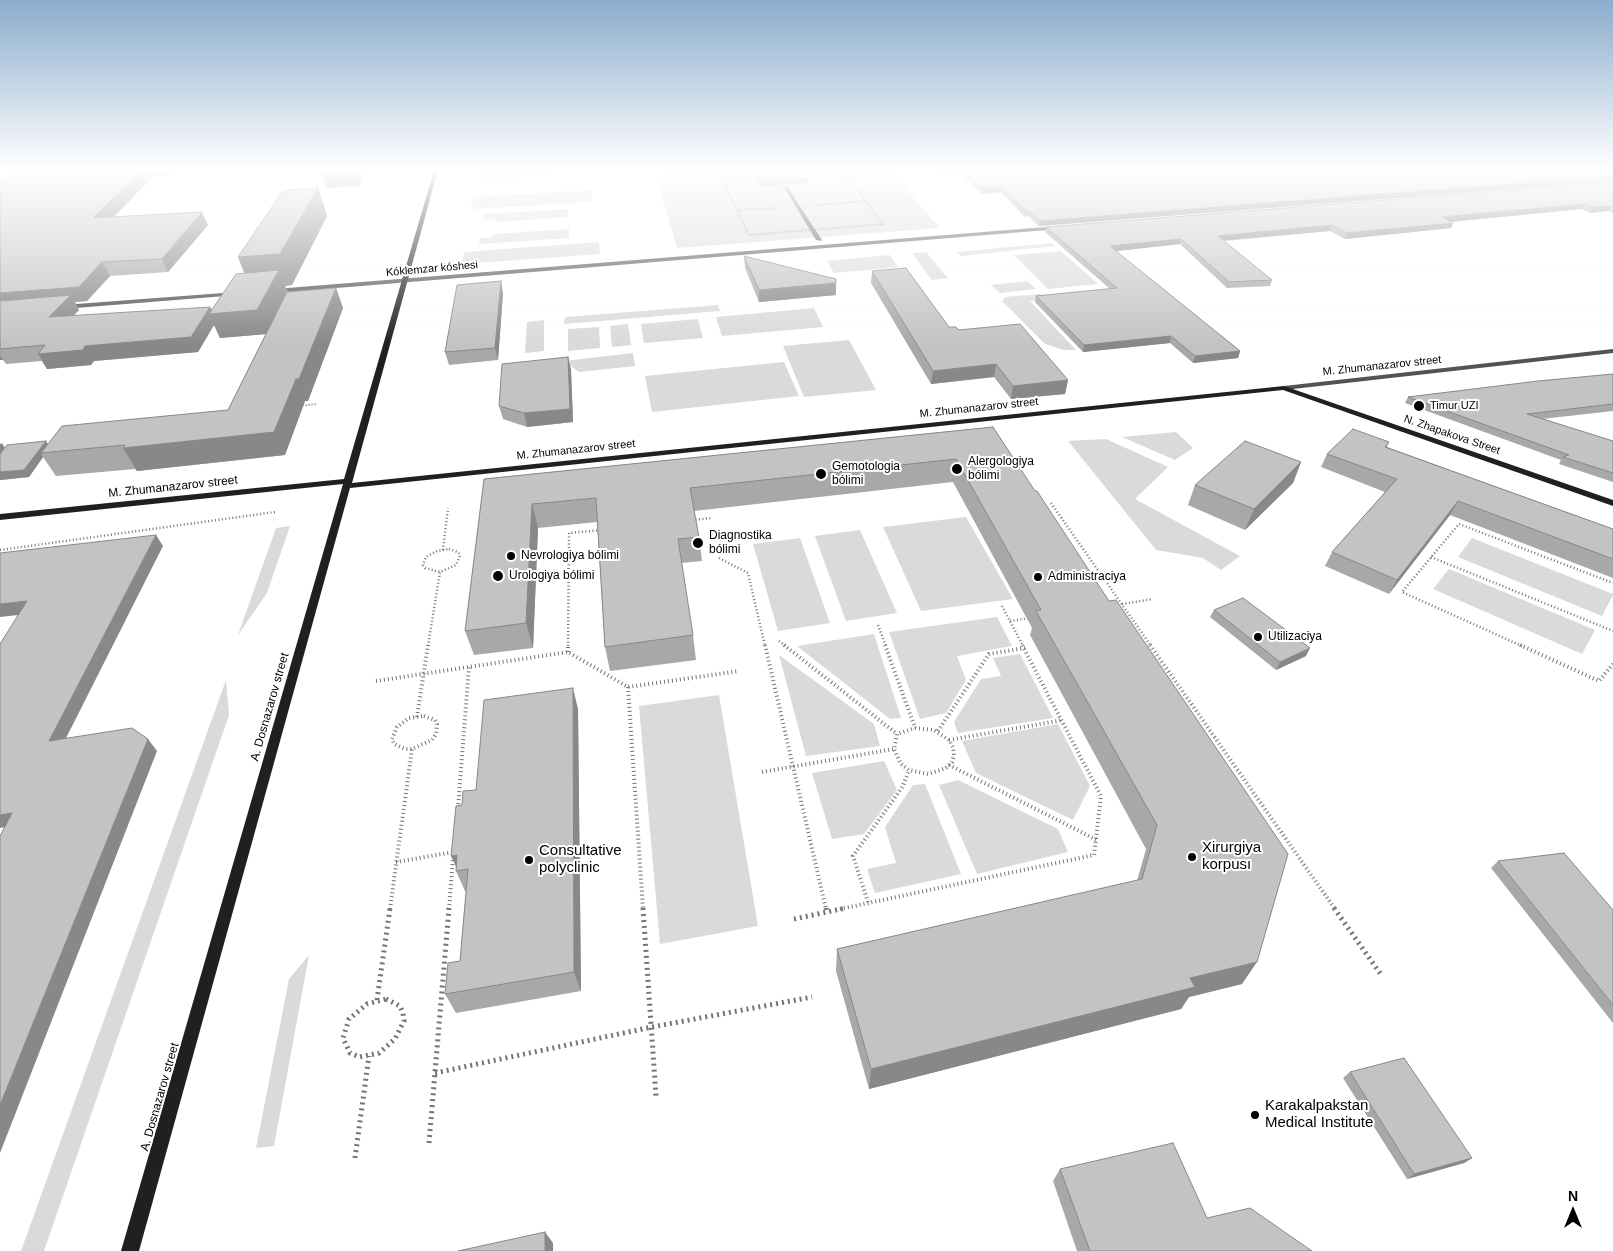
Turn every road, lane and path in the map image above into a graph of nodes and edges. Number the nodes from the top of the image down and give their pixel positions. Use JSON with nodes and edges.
{"nodes":[{"id":1,"x":419,"y":228,"type":"edge"},
{"id":2,"x":746,"y":228,"type":"edge"},
{"id":3,"x":812,"y":228,"type":"edge"},
{"id":4,"x":1058,"y":228,"type":"edge"},
{"id":5,"x":749,"y":235,"type":"dead end"},
{"id":6,"x":819,"y":240,"type":"dead end"},
{"id":7,"x":404,"y":281,"type":"junction"},
{"id":8,"x":264,"y":292,"type":"edge"},
{"id":9,"x":245,"y":293,"type":"edge"},
{"id":10,"x":59,"y":308,"type":"edge"},
{"id":11,"x":1613,"y":351,"type":"edge"},
{"id":12,"x":1284,"y":388,"type":"junction"},
{"id":13,"x":316,"y":404,"type":"dead end"},
{"id":14,"x":298,"y":406,"type":"edge"},
{"id":15,"x":348,"y":483,"type":"junction"},
{"id":16,"x":1051,"y":503,"type":"dead end"},
{"id":17,"x":1613,"y":503,"type":"edge"},
{"id":18,"x":448,"y":508,"type":"dead end"},
{"id":19,"x":276,"y":512,"type":"dead end"},
{"id":20,"x":0,"y":517,"type":"edge"},
{"id":21,"x":712,"y":518,"type":"dead end"},
{"id":22,"x":684,"y":521,"type":"edge"},
{"id":23,"x":607,"y":529,"type":"edge"},
{"id":24,"x":0,"y":550,"type":"edge"},
{"id":25,"x":443,"y":550,"type":"junction"},
{"id":26,"x":1431,"y":557,"type":"junction"},
{"id":27,"x":719,"y":558,"type":"dead end"},
{"id":28,"x":440,"y":572,"type":"junction"},
{"id":29,"x":1613,"y":583,"type":"edge"},
{"id":30,"x":1153,"y":599,"type":"dead end"},
{"id":31,"x":1122,"y":604,"type":"junction"},
{"id":32,"x":1112,"y":605,"type":"edge"},
{"id":33,"x":1002,"y":606,"type":"dead end"},
{"id":34,"x":1038,"y":616,"type":"edge"},
{"id":35,"x":1010,"y":621,"type":"junction"},
{"id":36,"x":878,"y":625,"type":"dead end"},
{"id":37,"x":1613,"y":631,"type":"edge"},
{"id":38,"x":779,"y":641,"type":"dead end"},
{"id":39,"x":1026,"y":648,"type":"junction"},
{"id":40,"x":568,"y":652,"type":"junction"},
{"id":41,"x":1613,"y":664,"type":"edge"},
{"id":42,"x":469,"y":667,"type":"junction"},
{"id":43,"x":739,"y":671,"type":"dead end"},
{"id":44,"x":424,"y":674,"type":"junction"},
{"id":45,"x":376,"y":681,"type":"dead end"},
{"id":46,"x":628,"y":687,"type":"junction"},
{"id":47,"x":417,"y":717,"type":"junction"},
{"id":48,"x":1062,"y":720,"type":"junction"},
{"id":49,"x":915,"y":728,"type":"junction"},
{"id":50,"x":938,"y":732,"type":"junction"},
{"id":51,"x":897,"y":734,"type":"junction"},
{"id":52,"x":949,"y":740,"type":"junction"},
{"id":53,"x":412,"y":749,"type":"junction"},
{"id":54,"x":894,"y":749,"type":"junction"},
{"id":55,"x":949,"y":765,"type":"junction"},
{"id":56,"x":794,"y":767,"type":"junction"},
{"id":57,"x":909,"y":770,"type":"junction"},
{"id":58,"x":762,"y":772,"type":"dead end"},
{"id":59,"x":457,"y":813,"type":"edge"},
{"id":60,"x":1096,"y":840,"type":"junction"},
{"id":61,"x":455,"y":842,"type":"edge"},
{"id":62,"x":454,"y":852,"type":"junction"},
{"id":63,"x":396,"y":862,"type":"junction"},
{"id":64,"x":868,"y":902,"type":"junction"},
{"id":65,"x":827,"y":912,"type":"junction"},
{"id":66,"x":794,"y":919,"type":"dead end"},
{"id":67,"x":1382,"y":976,"type":"dead end"},
{"id":68,"x":812,"y":997,"type":"dead end"},
{"id":69,"x":377,"y":1000,"type":"junction"},
{"id":70,"x":652,"y":1027,"type":"junction"},
{"id":71,"x":369,"y":1056,"type":"junction"},
{"id":72,"x":435,"y":1073,"type":"junction"},
{"id":73,"x":656,"y":1096,"type":"dead end"},
{"id":74,"x":430,"y":1143,"type":"dead end"},
{"id":75,"x":355,"y":1158,"type":"dead end"},
{"id":76,"x":130,"y":1251,"type":"edge"}],
"edges":[{"from":1,"to":7,"type":"main road","name":"A. Dosnazarov street"},
{"from":2,"to":5,"type":"path"},
{"from":3,"to":6,"type":"street"},
{"from":4,"to":7,"type":"street","name":"Kóklemzar kóshesi"},
{"from":7,"to":8,"type":"street","name":"Kóklemzar kóshesi"},
{"from":7,"to":15,"type":"main road","name":"A. Dosnazarov street"},
{"from":9,"to":10,"type":"street"},
{"from":11,"to":12,"type":"street","name":"M. Zhumanazarov street"},
{"from":12,"to":15,"type":"main road","name":"M. Zhumanazarov street"},
{"from":12,"to":17,"type":"main road","name":"N. Zhapakova Street"},
{"from":13,"to":14,"type":"path"},
{"from":15,"to":20,"type":"main road","name":"M. Zhumanazarov street"},
{"from":15,"to":76,"type":"main road","name":"A. Dosnazarov street"},
{"from":16,"to":31,"type":"path"},
{"from":18,"to":25,"type":"path"},
{"from":19,"to":24,"type":"path"},
{"from":21,"to":22,"type":"path"},
{"from":23,"to":40,"type":"path"},
{"from":25,"to":28,"type":"path"},
{"from":25,"to":28,"type":"path"},
{"from":26,"to":29,"type":"path"},
{"from":26,"to":37,"type":"path"},
{"from":26,"to":41,"type":"path"},
{"from":27,"to":56,"type":"path"},
{"from":28,"to":44,"type":"path"},
{"from":30,"to":31,"type":"path"},
{"from":31,"to":32,"type":"path"},
{"from":31,"to":67,"type":"path"},
{"from":33,"to":35,"type":"path"},
{"from":34,"to":35,"type":"path"},
{"from":35,"to":39,"type":"path"},
{"from":36,"to":49,"type":"path"},
{"from":38,"to":51,"type":"path"},
{"from":39,"to":48,"type":"path"},
{"from":39,"to":50,"type":"path"},
{"from":40,"to":42,"type":"path"},
{"from":40,"to":46,"type":"path"},
{"from":42,"to":44,"type":"path"},
{"from":42,"to":59,"type":"path"},
{"from":43,"to":46,"type":"path"},
{"from":44,"to":45,"type":"path"},
{"from":44,"to":47,"type":"path"},
{"from":46,"to":70,"type":"path"},
{"from":47,"to":53,"type":"path"},
{"from":47,"to":53,"type":"path"},
{"from":48,"to":52,"type":"path"},
{"from":48,"to":60,"type":"path"},
{"from":49,"to":50,"type":"path"},
{"from":49,"to":51,"type":"path"},
{"from":50,"to":52,"type":"path"},
{"from":51,"to":54,"type":"path"},
{"from":52,"to":55,"type":"path"},
{"from":53,"to":63,"type":"path"},
{"from":54,"to":56,"type":"path"},
{"from":54,"to":57,"type":"path"},
{"from":55,"to":57,"type":"path"},
{"from":55,"to":60,"type":"path"},
{"from":56,"to":58,"type":"path"},
{"from":56,"to":65,"type":"path"},
{"from":57,"to":64,"type":"path"},
{"from":60,"to":64,"type":"path"},
{"from":61,"to":62,"type":"path"},
{"from":62,"to":63,"type":"path"},
{"from":62,"to":72,"type":"path"},
{"from":63,"to":69,"type":"path"},
{"from":64,"to":65,"type":"path"},
{"from":65,"to":66,"type":"path"},
{"from":68,"to":70,"type":"path"},
{"from":69,"to":71,"type":"path"},
{"from":69,"to":71,"type":"path"},
{"from":70,"to":72,"type":"path"},
{"from":70,"to":73,"type":"path"},
{"from":71,"to":75,"type":"path"},
{"from":72,"to":74,"type":"path"}]}
